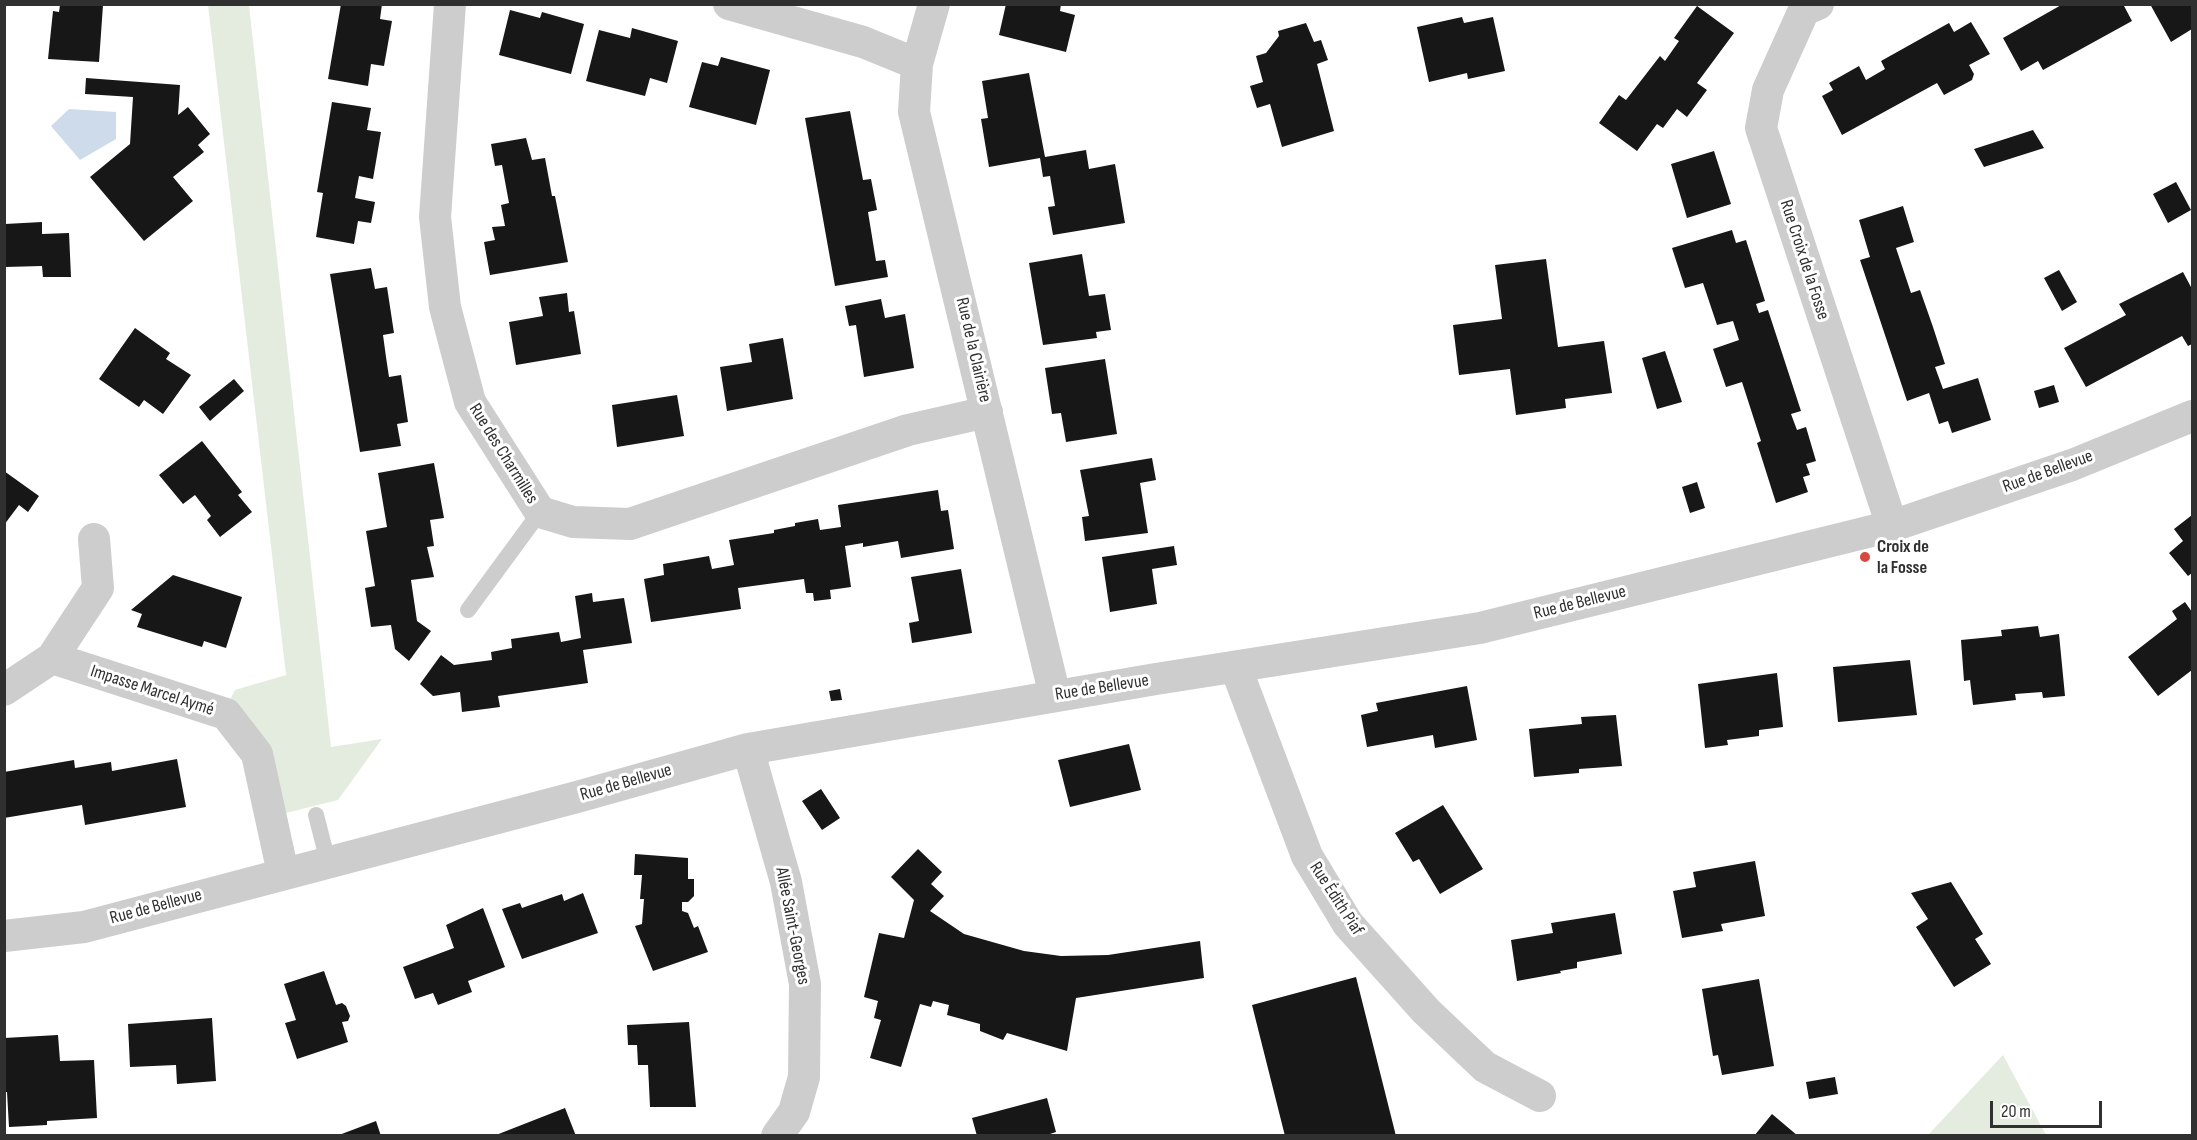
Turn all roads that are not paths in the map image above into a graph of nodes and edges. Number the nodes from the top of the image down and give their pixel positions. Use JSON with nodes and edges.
{"nodes":[{"id":1,"x":450,"y":4,"type":"edge"},
{"id":2,"x":729,"y":4,"type":"edge"},
{"id":3,"x":934,"y":4,"type":"edge"},
{"id":4,"x":1806,"y":6,"type":"edge"},
{"id":5,"x":917,"y":64,"type":"junction"},
{"id":6,"x":987,"y":412,"type":"junction"},
{"id":7,"x":2193,"y":416,"type":"edge"},
{"id":8,"x":540,"y":512,"type":"junction"},
{"id":9,"x":1892,"y":526,"type":"junction"},
{"id":10,"x":94,"y":539,"type":"dead end"},
{"id":11,"x":468,"y":610,"type":"dead end"},
{"id":12,"x":52,"y":658,"type":"junction"},
{"id":13,"x":1236,"y":668,"type":"junction"},
{"id":14,"x":4,"y":690,"type":"edge"},
{"id":15,"x":1055,"y":696,"type":"junction"},
{"id":16,"x":748,"y":749,"type":"junction"},
{"id":17,"x":316,"y":815,"type":"dead end"},
{"id":18,"x":328,"y":861,"type":"junction"},
{"id":19,"x":283,"y":873,"type":"junction"},
{"id":20,"x":4,"y":936,"type":"edge"},
{"id":21,"x":1540,"y":1096,"type":"dead end"},
{"id":22,"x":777,"y":1136,"type":"edge"}],
"edges":[{"from":1,"to":8,"type":"street","name":"Rue des Charmilles"},
{"from":2,"to":5,"type":"street"},
{"from":3,"to":5,"type":"street","name":"Rue de la Clairière"},
{"from":4,"to":9,"type":"street","name":"Rue Croix de la Fosse"},
{"from":5,"to":6,"type":"street","name":"Rue de la Clairière"},
{"from":6,"to":8,"type":"street","name":"Rue des Charmilles"},
{"from":6,"to":15,"type":"street","name":"Rue de la Clairière"},
{"from":7,"to":9,"type":"street","name":"Rue de Bellevue"},
{"from":8,"to":11,"type":"lane"},
{"from":9,"to":13,"type":"street","name":"Rue de Bellevue"},
{"from":10,"to":12,"type":"street"},
{"from":12,"to":14,"type":"street"},
{"from":12,"to":19,"type":"street","name":"Impasse Marcel Aymé"},
{"from":13,"to":15,"type":"street","name":"Rue de Bellevue"},
{"from":13,"to":21,"type":"street","name":"Rue Édith Piaf"},
{"from":15,"to":16,"type":"street","name":"Rue de Bellevue"},
{"from":16,"to":18,"type":"street","name":"Rue de Bellevue"},
{"from":16,"to":22,"type":"street","name":"Allée Saint-Georges"},
{"from":17,"to":18,"type":"lane"},
{"from":18,"to":19,"type":"street","name":"Rue de Bellevue"},
{"from":19,"to":20,"type":"street","name":"Rue de Bellevue"}]}
